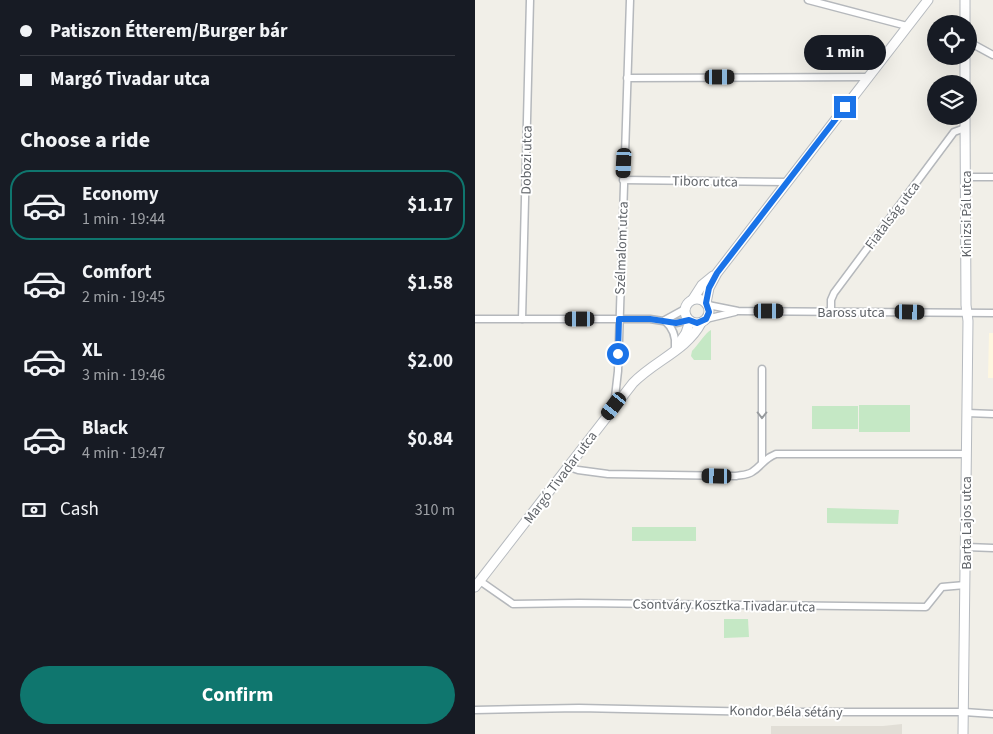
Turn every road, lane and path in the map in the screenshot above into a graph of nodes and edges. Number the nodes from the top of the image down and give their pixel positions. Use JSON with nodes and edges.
{"nodes":[{"id":1,"x":530,"y":0,"type":"edge"},
{"id":2,"x":630,"y":0,"type":"edge"},
{"id":3,"x":809,"y":0,"type":"edge"},
{"id":4,"x":928,"y":0,"type":"edge"},
{"id":5,"x":965,"y":0,"type":"edge"},
{"id":6,"x":974,"y":0,"type":"edge"},
{"id":7,"x":965,"y":15,"type":"edge"},
{"id":8,"x":907,"y":26,"type":"junction"},
{"id":9,"x":977,"y":46,"type":"edge"},
{"id":10,"x":993,"y":55,"type":"edge"},
{"id":11,"x":869,"y":77,"type":"junction"},
{"id":12,"x":627,"y":78,"type":"junction"},
{"id":13,"x":965,"y":128,"type":"joint"},
{"id":14,"x":966,"y":177,"type":"junction"},
{"id":15,"x":993,"y":177,"type":"edge"},
{"id":16,"x":623,"y":180,"type":"junction"},
{"id":17,"x":787,"y":182,"type":"junction"},
{"id":18,"x":717,"y":273,"type":"junction"},
{"id":19,"x":693,"y":299,"type":"junction"},
{"id":20,"x":707,"y":304,"type":"junction"},
{"id":21,"x":685,"y":309,"type":"junction"},
{"id":22,"x":738,"y":311,"type":"junction"},
{"id":23,"x":831,"y":311,"type":"junction"},
{"id":24,"x":967,"y":312,"type":"junction"},
{"id":25,"x":993,"y":313,"type":"edge"},
{"id":26,"x":475,"y":319,"type":"edge"},
{"id":27,"x":523,"y":319,"type":"junction"},
{"id":28,"x":619,"y":319,"type":"junction"},
{"id":29,"x":664,"y":320,"type":"junction"},
{"id":30,"x":689,"y":321,"type":"junction"},
{"id":31,"x":704,"y":321,"type":"junction"},
{"id":32,"x":673,"y":351,"type":"junction"},
{"id":33,"x":762,"y":369,"type":"dead end"},
{"id":34,"x":614,"y":406,"type":"junction"},
{"id":35,"x":967,"y":413,"type":"junction"},
{"id":36,"x":993,"y":414,"type":"edge"},
{"id":37,"x":966,"y":454,"type":"junction"},
{"id":38,"x":762,"y":462,"type":"junction"},
{"id":39,"x":569,"y":467,"type":"junction"},
{"id":40,"x":966,"y":547,"type":"junction"},
{"id":41,"x":993,"y":548,"type":"edge"},
{"id":42,"x":477,"y":584,"type":"edge"},
{"id":43,"x":965,"y":585,"type":"junction"},
{"id":44,"x":475,"y":710,"type":"edge"},
{"id":45,"x":964,"y":712,"type":"junction"},
{"id":46,"x":993,"y":714,"type":"edge"},
{"id":47,"x":963,"y":734,"type":"edge"}],
"edges":[{"from":1,"to":27,"type":"street","name":"Dobozi utca"},
{"from":2,"to":12,"type":"street","name":"Szélmalom utca"},
{"from":3,"to":8,"type":"street"},
{"from":4,"to":8,"type":"street"},
{"from":5,"to":6,"type":"street"},
{"from":5,"to":7,"type":"street"},
{"from":8,"to":11,"type":"street"},
{"from":9,"to":10,"type":"street"},
{"from":11,"to":12,"type":"street"},
{"from":11,"to":17,"type":"street"},
{"from":12,"to":16,"type":"street","name":"Szélmalom utca"},
{"from":13,"to":14,"type":"street","name":"Kinizsi Pál utca"},
{"from":13,"to":23,"type":"street","name":"Fiatalság utca"},
{"from":14,"to":15,"type":"street"},
{"from":14,"to":24,"type":"street","name":"Kinizsi Pál utca"},
{"from":16,"to":17,"type":"street","name":"Tiborc utca"},
{"from":16,"to":28,"type":"street","name":"Szélmalom utca"},
{"from":17,"to":18,"type":"street"},
{"from":18,"to":19,"type":"street"},
{"from":18,"to":20,"type":"street"},
{"from":19,"to":20,"type":"street"},
{"from":19,"to":21,"type":"street"},
{"from":20,"to":22,"type":"street","name":"Baross utca"},
{"from":20,"to":31,"type":"street"},
{"from":21,"to":29,"type":"street"},
{"from":21,"to":30,"type":"street"},
{"from":22,"to":23,"type":"street","name":"Baross utca"},
{"from":22,"to":31,"type":"street","name":"Baross utca"},
{"from":23,"to":24,"type":"street","name":"Baross utca"},
{"from":24,"to":25,"type":"street","name":"Baross utca"},
{"from":24,"to":35,"type":"street","name":"Barta Lajos utca"},
{"from":26,"to":27,"type":"street"},
{"from":27,"to":28,"type":"street"},
{"from":28,"to":29,"type":"street"},
{"from":28,"to":34,"type":"street","name":"Szélmalom utca"},
{"from":29,"to":30,"type":"street"},
{"from":29,"to":32,"type":"street"},
{"from":30,"to":31,"type":"street"},
{"from":30,"to":32,"type":"street","name":"Margó Tivadar utca"},
{"from":31,"to":32,"type":"street","name":"Margó Tivadar utca"},
{"from":32,"to":34,"type":"street","name":"Margó Tivadar utca"},
{"from":33,"to":38,"type":"street","one_way":true},
{"from":34,"to":39,"type":"street","name":"Margó Tivadar utca"},
{"from":35,"to":36,"type":"street"},
{"from":35,"to":37,"type":"street","name":"Barta Lajos utca"},
{"from":37,"to":38,"type":"street"},
{"from":37,"to":40,"type":"street","name":"Barta Lajos utca"},
{"from":38,"to":39,"type":"street"},
{"from":39,"to":42,"type":"street","name":"Margó Tivadar utca"},
{"from":40,"to":41,"type":"street"},
{"from":40,"to":43,"type":"street","name":"Barta Lajos utca"},
{"from":42,"to":43,"type":"street","name":"Csontváry Kosztka Tivadar utca"},
{"from":43,"to":45,"type":"street","name":"Barta Lajos utca"},
{"from":44,"to":45,"type":"street","name":"Kondor Béla sétány"},
{"from":45,"to":46,"type":"street","name":"Kondor Béla sétány"},
{"from":45,"to":47,"type":"street","name":"Barta Lajos utca"}]}
